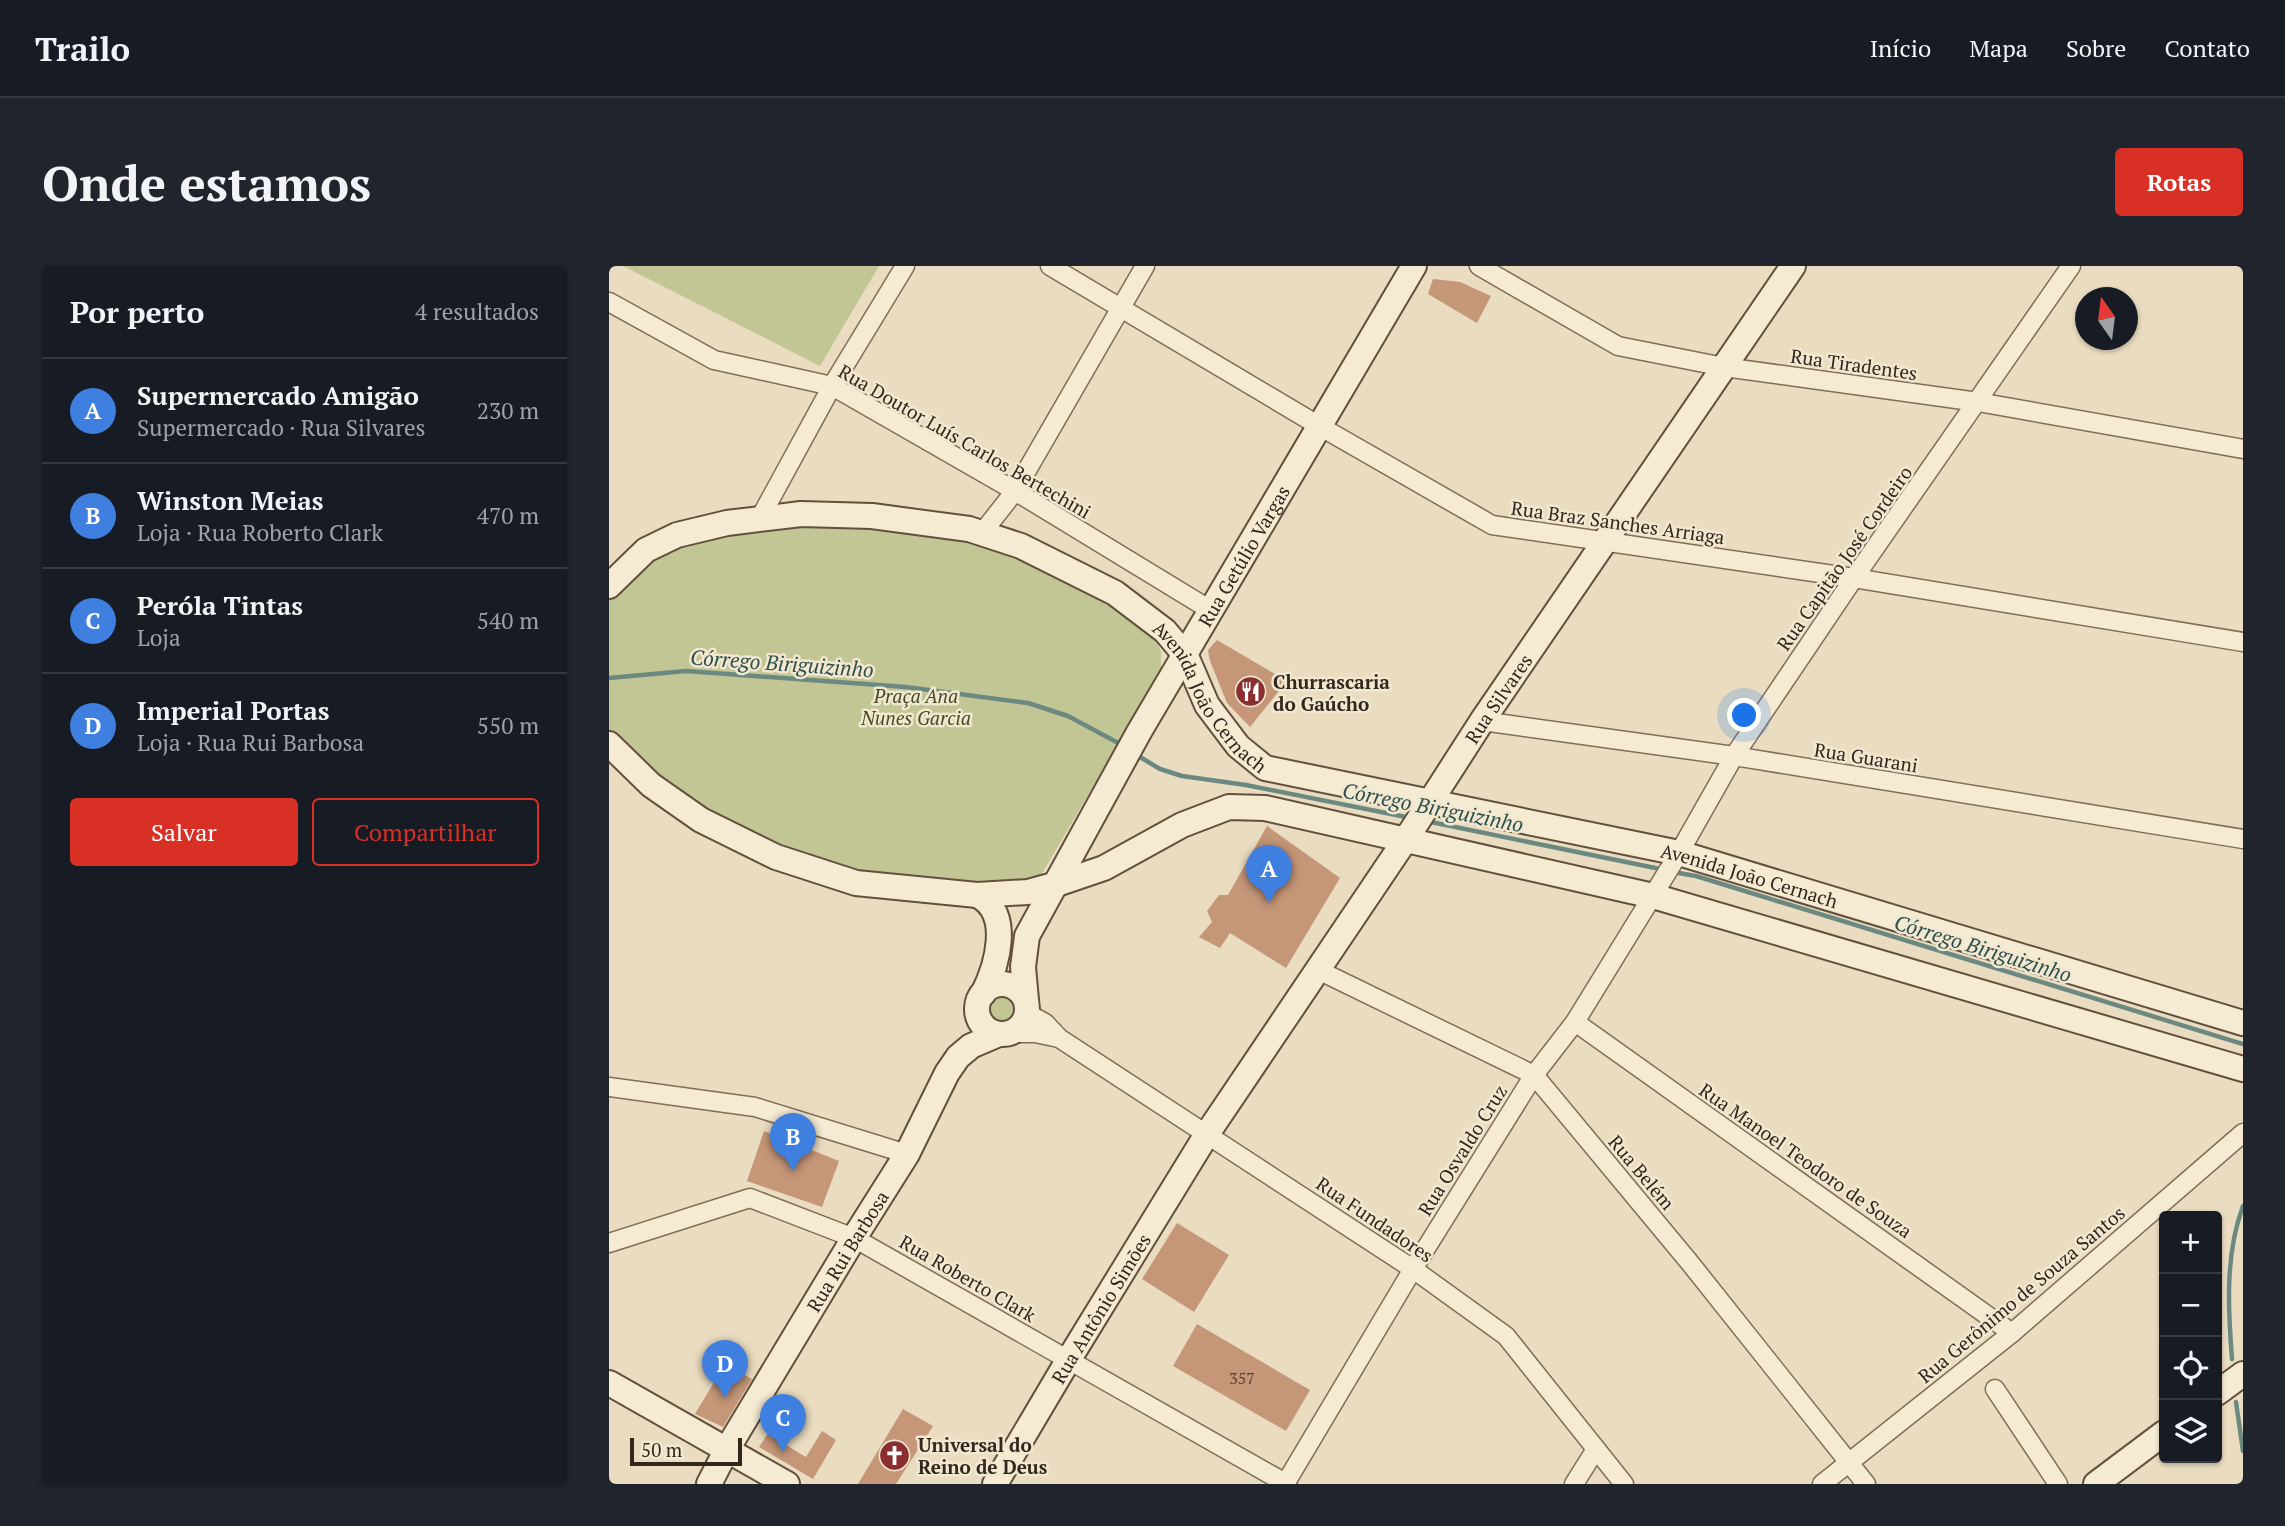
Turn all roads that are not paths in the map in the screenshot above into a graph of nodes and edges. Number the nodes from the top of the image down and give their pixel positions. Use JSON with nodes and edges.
{"nodes":[{"id":1,"x":905,"y":266,"type":"edge"},
{"id":2,"x":1050,"y":266,"type":"edge"},
{"id":3,"x":1145,"y":266,"type":"edge"},
{"id":4,"x":1414,"y":266,"type":"edge"},
{"id":5,"x":1479,"y":266,"type":"edge"},
{"id":6,"x":1793,"y":266,"type":"edge"},
{"id":7,"x":2071,"y":266,"type":"edge"},
{"id":8,"x":609,"y":302,"type":"edge"},
{"id":9,"x":1121,"y":307,"type":"junction"},
{"id":10,"x":1724,"y":367,"type":"junction"},
{"id":11,"x":832,"y":386,"type":"junction"},
{"id":12,"x":1978,"y":402,"type":"junction"},
{"id":13,"x":1321,"y":427,"type":"junction"},
{"id":14,"x":2243,"y":449,"type":"edge"},
{"id":15,"x":1015,"y":491,"type":"junction"},
{"id":16,"x":760,"y":519,"type":"junction"},
{"id":17,"x":982,"y":533,"type":"junction"},
{"id":18,"x":1604,"y":542,"type":"junction"},
{"id":19,"x":1854,"y":578,"type":"junction"},
{"id":20,"x":609,"y":586,"type":"edge"},
{"id":21,"x":1212,"y":611,"type":"junction"},
{"id":22,"x":2243,"y":642,"type":"edge"},
{"id":23,"x":1186,"y":656,"type":"junction"},
{"id":24,"x":1482,"y":721,"type":"junction"},
{"id":25,"x":609,"y":744,"type":"edge"},
{"id":26,"x":1734,"y":756,"type":"junction"},
{"id":27,"x":1418,"y":821,"type":"junction"},
{"id":28,"x":2243,"y":839,"type":"edge"},
{"id":29,"x":1676,"y":857,"type":"junction"},
{"id":30,"x":1057,"y":884,"type":"junction"},
{"id":31,"x":1657,"y":888,"type":"junction"},
{"id":32,"x":977,"y":895,"type":"junction"},
{"id":33,"x":1318,"y":970,"type":"junction"},
{"id":34,"x":983,"y":994,"type":"junction"},
{"id":35,"x":1026,"y":1006,"type":"junction"},
{"id":36,"x":1575,"y":1021,"type":"junction"},
{"id":37,"x":2243,"y":1023,"type":"edge"},
{"id":38,"x":1005,"y":1033,"type":"junction"},
{"id":39,"x":1059,"y":1038,"type":"junction"},
{"id":40,"x":2243,"y":1069,"type":"edge"},
{"id":41,"x":1534,"y":1075,"type":"junction"},
{"id":42,"x":609,"y":1087,"type":"edge"},
{"id":43,"x":2243,"y":1133,"type":"edge"},
{"id":44,"x":1207,"y":1134,"type":"junction"},
{"id":45,"x":907,"y":1154,"type":"junction"},
{"id":46,"x":854,"y":1238,"type":"junction"},
{"id":47,"x":609,"y":1244,"type":"edge"},
{"id":48,"x":1413,"y":1269,"type":"junction"},
{"id":49,"x":2013,"y":1333,"type":"junction"},
{"id":50,"x":1069,"y":1359,"type":"junction"},
{"id":51,"x":2243,"y":1374,"type":"edge"},
{"id":52,"x":609,"y":1383,"type":"edge"},
{"id":53,"x":1995,"y":1389,"type":"dead end"},
{"id":54,"x":2222,"y":1390,"type":"edge"},
{"id":55,"x":2159,"y":1437,"type":"edge"},
{"id":56,"x":1596,"y":1449,"type":"junction"},
{"id":57,"x":726,"y":1451,"type":"junction"},
{"id":58,"x":1849,"y":1461,"type":"junction"},
{"id":59,"x":759,"y":1477,"type":"edge"},
{"id":60,"x":709,"y":1484,"type":"edge"},
{"id":61,"x":787,"y":1484,"type":"edge"},
{"id":62,"x":995,"y":1484,"type":"edge"},
{"id":63,"x":1286,"y":1484,"type":"edge"},
{"id":64,"x":1574,"y":1484,"type":"edge"},
{"id":65,"x":1625,"y":1484,"type":"edge"},
{"id":66,"x":1822,"y":1484,"type":"edge"},
{"id":67,"x":1866,"y":1484,"type":"edge"},
{"id":68,"x":2058,"y":1484,"type":"edge"},
{"id":69,"x":2096,"y":1484,"type":"edge"}],
"edges":[{"from":1,"to":11,"type":"street"},
{"from":2,"to":9,"type":"street","name":"Rua Braz Sanches Arriaga"},
{"from":3,"to":9,"type":"street"},
{"from":4,"to":13,"type":"main road","name":"Rua Getúlio Vargas"},
{"from":5,"to":10,"type":"street","name":"Rua Tiradentes"},
{"from":6,"to":10,"type":"main road","name":"Rua Silvares"},
{"from":7,"to":12,"type":"street","name":"Rua Capitão José Cordeiro"},
{"from":8,"to":11,"type":"street","name":"Rua Doutor Luís Carlos Bertechini"},
{"from":9,"to":13,"type":"street","name":"Rua Braz Sanches Arriaga"},
{"from":9,"to":15,"type":"street"},
{"from":10,"to":12,"type":"street","name":"Rua Tiradentes"},
{"from":10,"to":18,"type":"main road","name":"Rua Silvares"},
{"from":11,"to":15,"type":"street","name":"Rua Doutor Luís Carlos Bertechini"},
{"from":11,"to":16,"type":"street"},
{"from":12,"to":14,"type":"street","name":"Rua Tiradentes"},
{"from":12,"to":19,"type":"street","name":"Rua Capitão José Cordeiro"},
{"from":13,"to":18,"type":"street","name":"Rua Braz Sanches Arriaga"},
{"from":13,"to":21,"type":"main road","name":"Rua Getúlio Vargas"},
{"from":15,"to":17,"type":"street"},
{"from":15,"to":21,"type":"street","name":"Rua Doutor Luís Carlos Bertechini"},
{"from":16,"to":17,"type":"main road","name":"Avenida João Cernach"},
{"from":16,"to":20,"type":"main road","name":"Avenida João Cernach"},
{"from":17,"to":23,"type":"main road","name":"Avenida João Cernach"},
{"from":18,"to":19,"type":"street","name":"Rua Braz Sanches Arriaga"},
{"from":18,"to":24,"type":"main road","name":"Rua Silvares"},
{"from":19,"to":22,"type":"street","name":"Rua Braz Sanches Arriaga"},
{"from":19,"to":26,"type":"street","name":"Rua Capitão José Cordeiro"},
{"from":21,"to":23,"type":"main road","name":"Rua Getúlio Vargas"},
{"from":23,"to":27,"type":"main road","name":"Avenida João Cernach"},
{"from":23,"to":30,"type":"main road","name":"Rua Getúlio Vargas"},
{"from":24,"to":26,"type":"street","name":"Rua Guarani"},
{"from":24,"to":27,"type":"main road","name":"Rua Silvares"},
{"from":25,"to":32,"type":"main road","name":"Avenida João Cernach"},
{"from":26,"to":28,"type":"street","name":"Rua Guarani"},
{"from":26,"to":29,"type":"street","name":"Rua Capitão José Cordeiro"},
{"from":27,"to":29,"type":"main road","name":"Avenida João Cernach"},
{"from":27,"to":30,"type":"main road","name":"Avenida João Cernach"},
{"from":27,"to":31,"type":"main road","name":"Avenida João Cernach"},
{"from":27,"to":33,"type":"main road","name":"Rua Silvares"},
{"from":29,"to":31,"type":"street","name":"Rua Capitão José Cordeiro"},
{"from":29,"to":37,"type":"main road","name":"Avenida João Cernach"},
{"from":30,"to":32,"type":"main road","name":"Avenida João Cernach"},
{"from":30,"to":35,"type":"main road","name":"Rua Getúlio Vargas"},
{"from":31,"to":36,"type":"street","name":"Rua Osvaldo Cruz"},
{"from":31,"to":40,"type":"main road","name":"Avenida João Cernach"},
{"from":32,"to":34,"type":"main road"},
{"from":33,"to":41,"type":"street","name":"Rua Belém"},
{"from":33,"to":44,"type":"main road","name":"Rua Silvares"},
{"from":34,"to":35,"type":"main road"},
{"from":34,"to":38,"type":"main road"},
{"from":35,"to":38,"type":"main road"},
{"from":35,"to":39,"type":"street","name":"Rua Fundadores"},
{"from":36,"to":41,"type":"street","name":"Rua Osvaldo Cruz"},
{"from":36,"to":49,"type":"street","name":"Rua Manoel Teodoro de Souza"},
{"from":38,"to":39,"type":"street","name":"Rua Fundadores"},
{"from":38,"to":45,"type":"main road","name":"Rua Rui Barbosa"},
{"from":39,"to":44,"type":"street","name":"Rua Fundadores"},
{"from":41,"to":48,"type":"street","name":"Rua Osvaldo Cruz"},
{"from":41,"to":58,"type":"street","name":"Rua Belém"},
{"from":42,"to":45,"type":"street"},
{"from":43,"to":49,"type":"street","name":"Rua Gerônimo de Souza Santos"},
{"from":44,"to":48,"type":"street","name":"Rua Fundadores"},
{"from":44,"to":50,"type":"main road","name":"Rua Antônio Simões"},
{"from":45,"to":46,"type":"main road","name":"Rua Rui Barbosa"},
{"from":46,"to":47,"type":"street","name":"Rua Roberto Clark"},
{"from":46,"to":50,"type":"street","name":"Rua Roberto Clark"},
{"from":46,"to":57,"type":"main road","name":"Rua Rui Barbosa"},
{"from":48,"to":56,"type":"street","name":"Rua Fundadores"},
{"from":48,"to":63,"type":"street","name":"Rua Osvaldo Cruz"},
{"from":49,"to":58,"type":"street","name":"Rua Gerônimo de Souza Santos"},
{"from":50,"to":62,"type":"main road","name":"Rua Antônio Simões"},
{"from":50,"to":63,"type":"street","name":"Rua Roberto Clark"},
{"from":51,"to":54,"type":"main road"},
{"from":52,"to":57,"type":"main road"},
{"from":53,"to":68,"type":"street"},
{"from":55,"to":69,"type":"main road"},
{"from":56,"to":64,"type":"street"},
{"from":56,"to":65,"type":"street","name":"Rua Fundadores"},
{"from":57,"to":59,"type":"main road"},
{"from":57,"to":60,"type":"main road","name":"Rua Rui Barbosa"},
{"from":58,"to":66,"type":"street","name":"Rua Gerônimo de Souza Santos"},
{"from":58,"to":67,"type":"street","name":"Rua Belém"},
{"from":59,"to":61,"type":"main road"}]}
